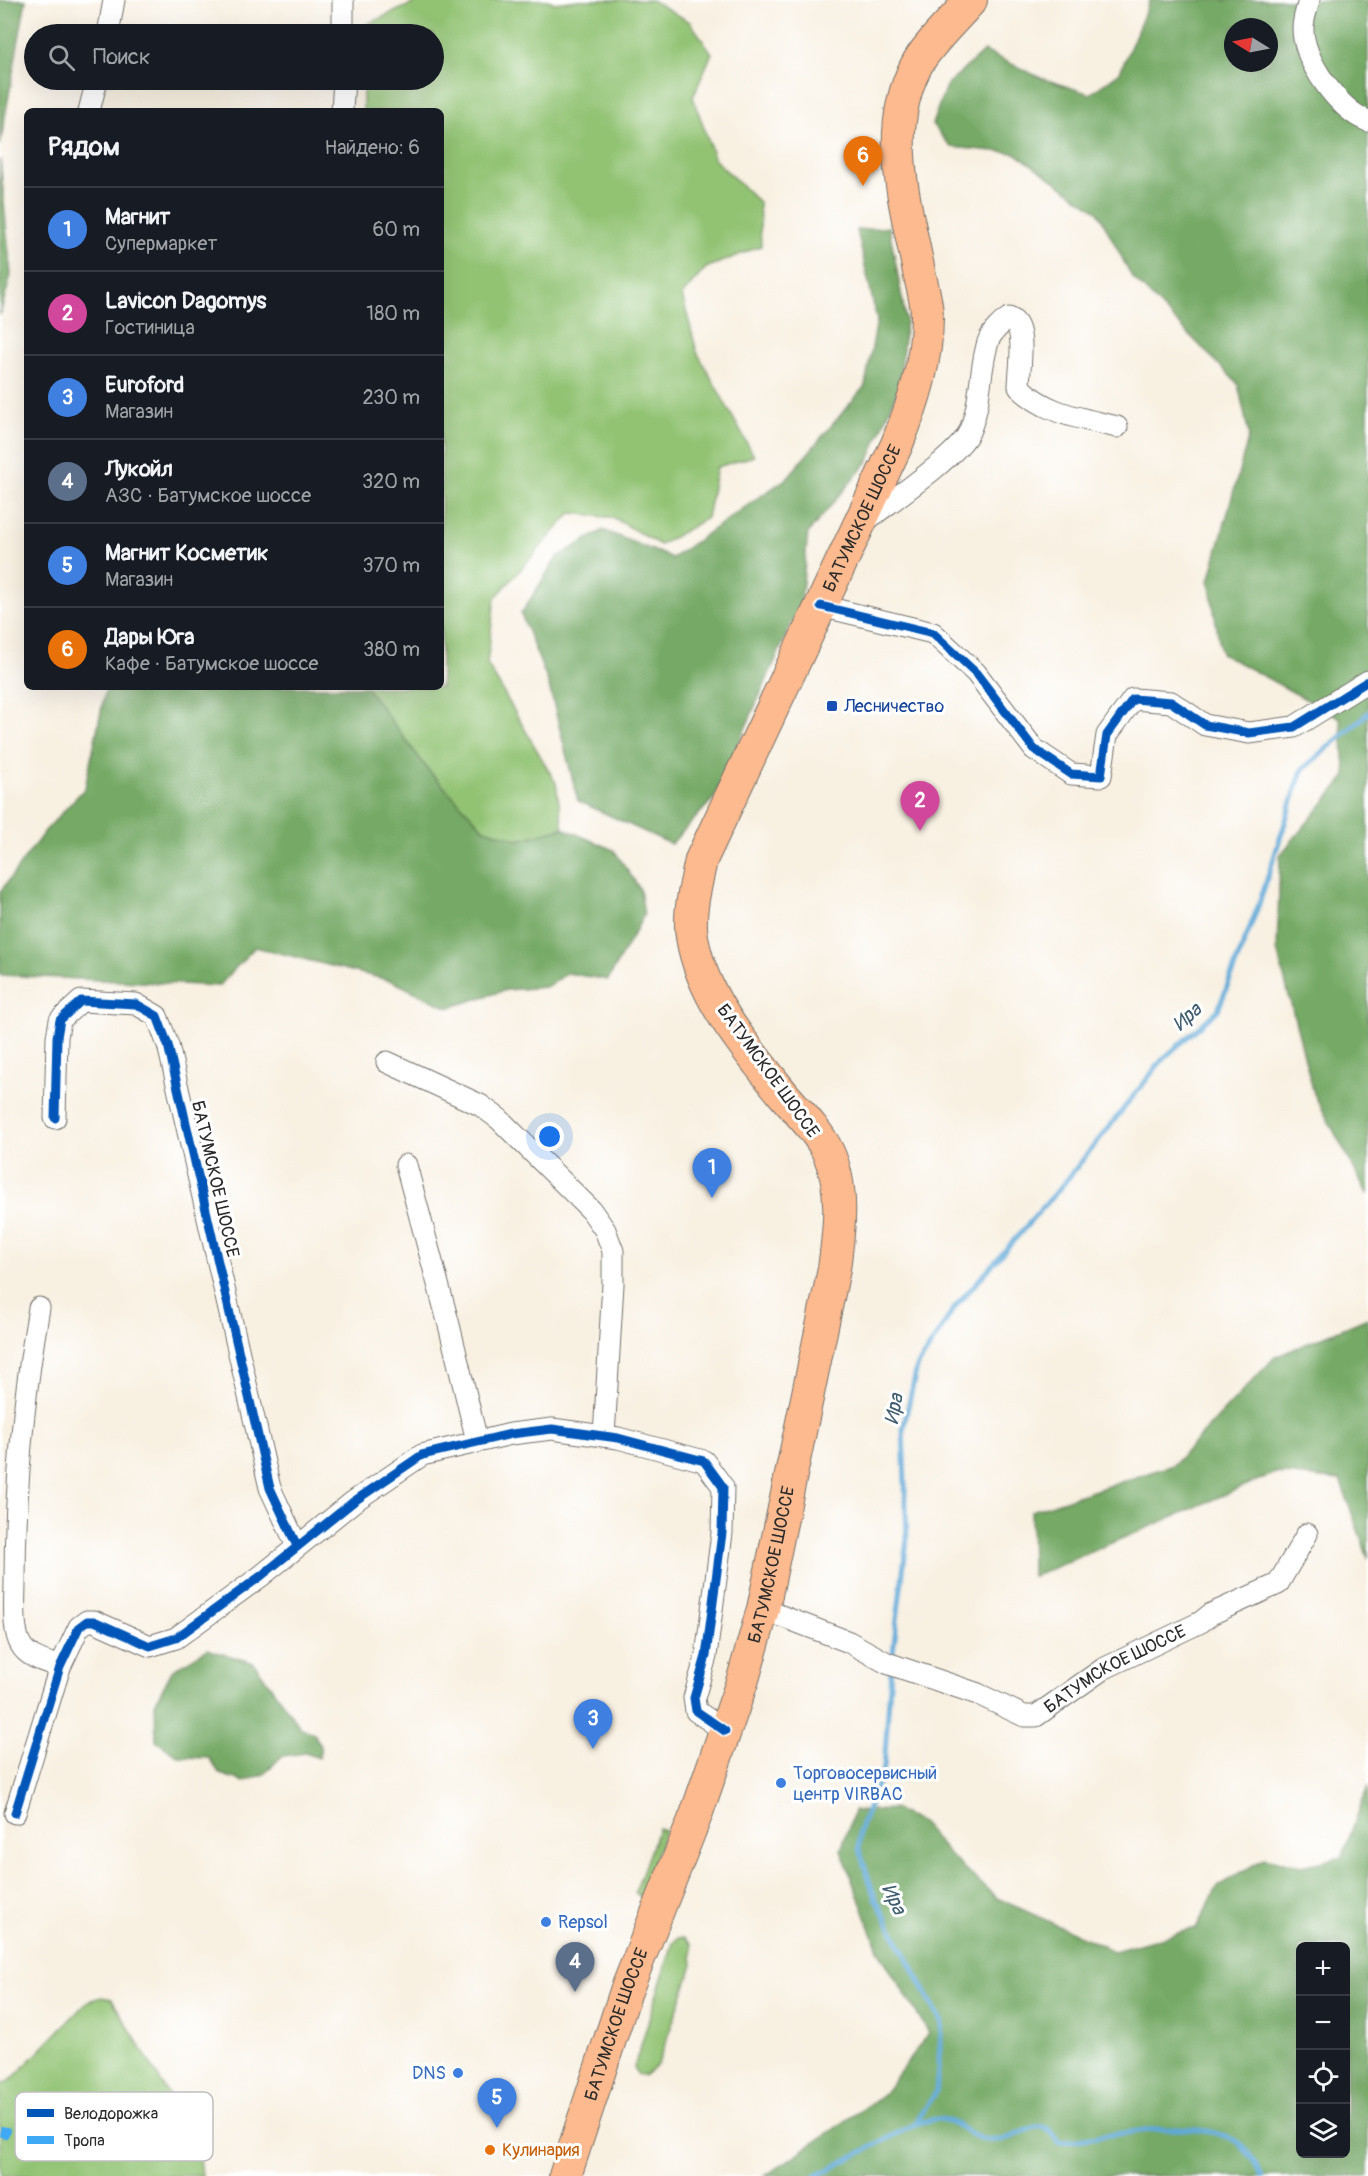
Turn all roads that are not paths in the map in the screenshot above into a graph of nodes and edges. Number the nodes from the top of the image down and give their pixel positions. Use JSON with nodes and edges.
{"nodes":[{"id":1,"x":114,"y":0,"type":"edge"},
{"id":2,"x":343,"y":0,"type":"edge"},
{"id":3,"x":971,"y":0,"type":"edge"},
{"id":4,"x":1308,"y":0,"type":"edge"},
{"id":5,"x":110,"y":24,"type":"edge"},
{"id":6,"x":344,"y":24,"type":"edge"},
{"id":7,"x":94,"y":90,"type":"edge"},
{"id":8,"x":343,"y":90,"type":"edge"},
{"id":9,"x":90,"y":108,"type":"edge"},
{"id":10,"x":342,"y":108,"type":"edge"},
{"id":11,"x":1368,"y":121,"type":"edge"},
{"id":12,"x":1117,"y":427,"type":"dead end"},
{"id":13,"x":859,"y":526,"type":"junction"},
{"id":14,"x":821,"y":606,"type":"junction"},
{"id":15,"x":1368,"y":681,"type":"edge"},
{"id":16,"x":387,"y":1062,"type":"dead end"},
{"id":17,"x":55,"y":1118,"type":"dead end"},
{"id":18,"x":406,"y":1165,"type":"dead end"},
{"id":19,"x":39,"y":1308,"type":"dead end"},
{"id":20,"x":604,"y":1436,"type":"junction"},
{"id":21,"x":477,"y":1441,"type":"junction"},
{"id":22,"x":1307,"y":1534,"type":"dead end"},
{"id":23,"x":297,"y":1546,"type":"junction"},
{"id":24,"x":763,"y":1609,"type":"junction"},
{"id":25,"x":60,"y":1667,"type":"junction"},
{"id":26,"x":725,"y":1731,"type":"junction"},
{"id":27,"x":15,"y":1813,"type":"dead end"},
{"id":28,"x":565,"y":2176,"type":"edge"}],
"edges":[{"from":1,"to":5,"type":"street"},
{"from":2,"to":6,"type":"street"},
{"from":3,"to":13,"type":"highway","name":"БАТУМСКОЕ ШОССЕ"},
{"from":4,"to":11,"type":"street"},
{"from":7,"to":9,"type":"street"},
{"from":8,"to":10,"type":"street"},
{"from":12,"to":13,"type":"street"},
{"from":13,"to":14,"type":"highway","name":"БАТУМСКОЕ ШОССЕ"},
{"from":14,"to":15,"type":"street"},
{"from":14,"to":24,"type":"highway","name":"БАТУМСКОЕ ШОССЕ"},
{"from":16,"to":20,"type":"street"},
{"from":17,"to":23,"type":"street","name":"БАТУМСКОЕ ШОССЕ"},
{"from":18,"to":21,"type":"street"},
{"from":19,"to":25,"type":"street"},
{"from":20,"to":21,"type":"street"},
{"from":20,"to":26,"type":"street"},
{"from":21,"to":23,"type":"street"},
{"from":22,"to":24,"type":"street","name":"БАТУМСКОЕ ШОССЕ"},
{"from":23,"to":25,"type":"street"},
{"from":24,"to":26,"type":"highway","name":"БАТУМСКОЕ ШОССЕ"},
{"from":25,"to":27,"type":"street"},
{"from":26,"to":28,"type":"highway","name":"БАТУМСКОЕ ШОССЕ"}]}
